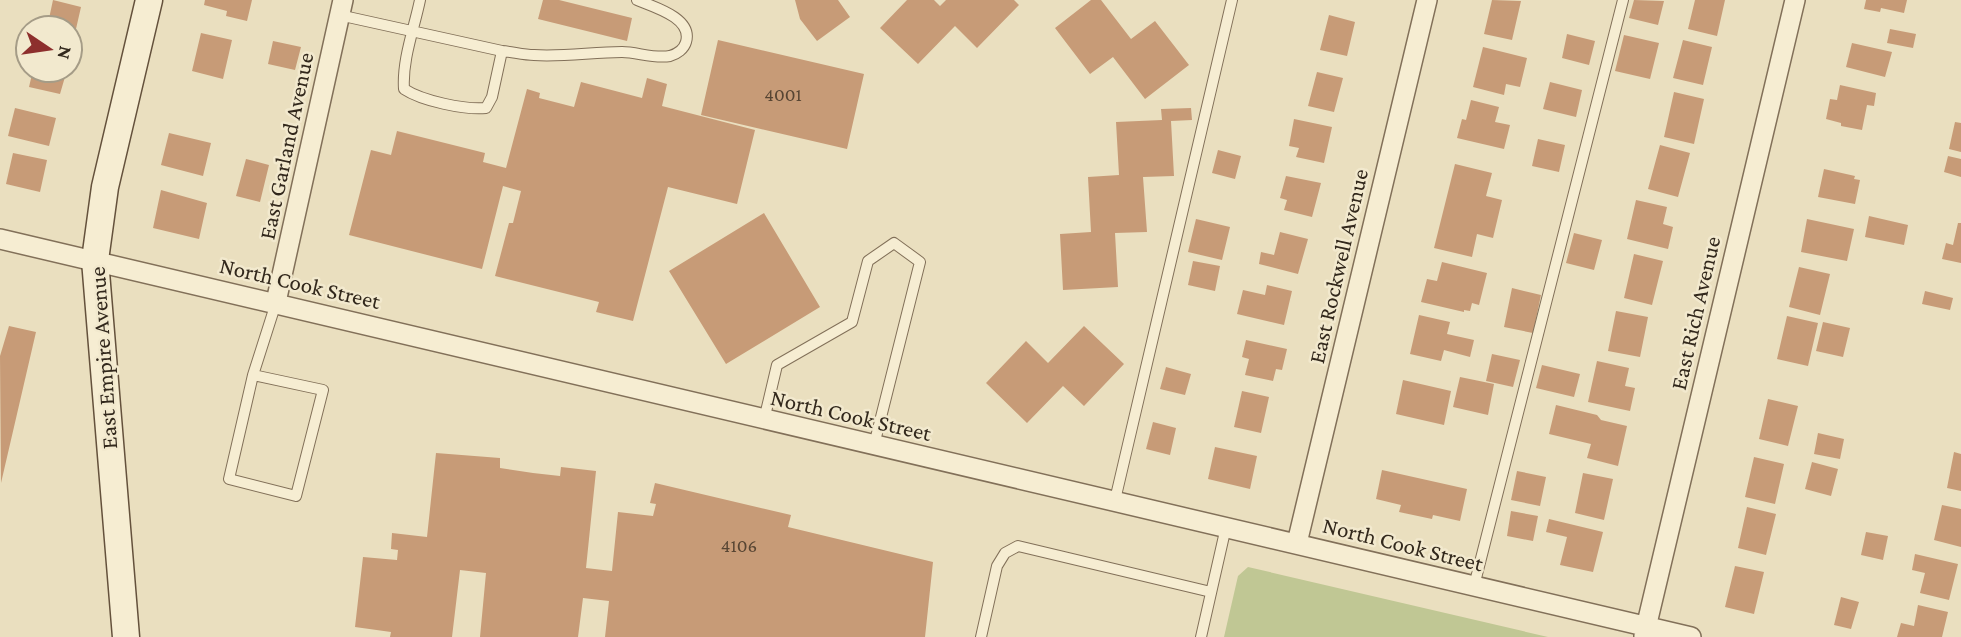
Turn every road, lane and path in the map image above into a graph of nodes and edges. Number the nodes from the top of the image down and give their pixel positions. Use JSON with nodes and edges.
{"nodes":[{"id":1,"x":149,"y":0,"type":"edge"},
{"id":2,"x":420,"y":0,"type":"edge"},
{"id":3,"x":637,"y":0,"type":"edge"},
{"id":4,"x":1232,"y":0,"type":"edge"},
{"id":5,"x":1427,"y":0,"type":"edge"},
{"id":6,"x":1623,"y":0,"type":"edge"},
{"id":7,"x":1795,"y":0,"type":"edge"},
{"id":8,"x":341,"y":8,"type":"edge"},
{"id":9,"x":413,"y":31,"type":"junction"},
{"id":10,"x":502,"y":51,"type":"junction"},
{"id":11,"x":0,"y":239,"type":"edge"},
{"id":12,"x":95,"y":260,"type":"junction"},
{"id":13,"x":276,"y":302,"type":"junction"},
{"id":14,"x":253,"y":374,"type":"junction"},
{"id":15,"x":764,"y":420,"type":"junction"},
{"id":16,"x":874,"y":445,"type":"junction"},
{"id":17,"x":1115,"y":500,"type":"junction"},
{"id":18,"x":1227,"y":526,"type":"junction"},
{"id":19,"x":1297,"y":543,"type":"junction"},
{"id":20,"x":1474,"y":586,"type":"junction"},
{"id":21,"x":1211,"y":592,"type":"junction"},
{"id":22,"x":1644,"y":632,"type":"edge"},
{"id":23,"x":127,"y":637,"type":"edge"},
{"id":24,"x":981,"y":637,"type":"edge"},
{"id":25,"x":1200,"y":637,"type":"edge"},
{"id":26,"x":1691,"y":637,"type":"edge"}],
"edges":[{"from":1,"to":12,"type":"street","name":"East Empire Avenue"},
{"from":2,"to":9,"type":"lane"},
{"from":3,"to":10,"type":"lane"},
{"from":4,"to":17,"type":"lane"},
{"from":5,"to":19,"type":"street","name":"East Rockwell Avenue"},
{"from":6,"to":20,"type":"lane"},
{"from":7,"to":22,"type":"street","name":"East Rich Avenue"},
{"from":8,"to":9,"type":"lane"},
{"from":8,"to":13,"type":"street","name":"East Garland Avenue"},
{"from":9,"to":10,"type":"lane"},
{"from":9,"to":10,"type":"lane"},
{"from":11,"to":12,"type":"street","name":"North Cook Street"},
{"from":12,"to":13,"type":"street","name":"North Cook Street"},
{"from":12,"to":23,"type":"street","name":"East Empire Avenue"},
{"from":13,"to":14,"type":"lane"},
{"from":13,"to":15,"type":"street","name":"North Cook Street"},
{"from":14,"to":14,"type":"lane"},
{"from":15,"to":16,"type":"street","name":"North Cook Street"},
{"from":15,"to":16,"type":"lane"},
{"from":16,"to":17,"type":"street","name":"North Cook Street"},
{"from":17,"to":18,"type":"street","name":"North Cook Street"},
{"from":18,"to":19,"type":"street","name":"North Cook Street"},
{"from":18,"to":21,"type":"lane"},
{"from":19,"to":20,"type":"street","name":"North Cook Street"},
{"from":20,"to":22,"type":"street","name":"North Cook Street"},
{"from":21,"to":24,"type":"lane"},
{"from":21,"to":25,"type":"lane"},
{"from":22,"to":26,"type":"street","name":"North Cook Street"}]}
